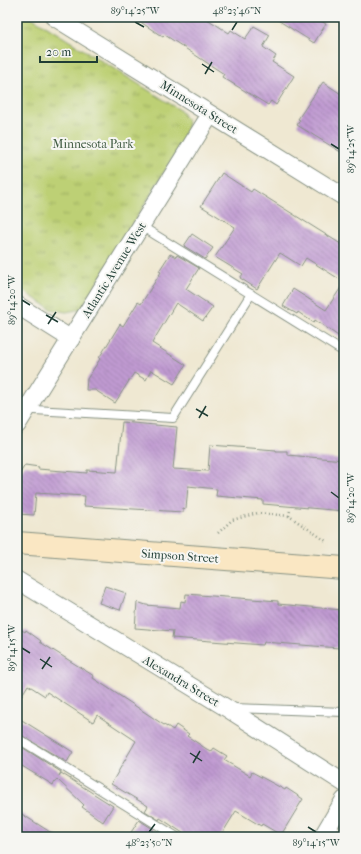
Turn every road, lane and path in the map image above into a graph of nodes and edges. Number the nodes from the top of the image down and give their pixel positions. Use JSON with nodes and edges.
{"nodes":[{"id":1,"x":54,"y":17,"type":"edge"},
{"id":2,"x":210,"y":115,"type":"junction"},
{"id":3,"x":344,"y":197,"type":"edge"},
{"id":4,"x":141,"y":226,"type":"junction"},
{"id":5,"x":251,"y":294,"type":"junction"},
{"id":6,"x":17,"y":305,"type":"edge"},
{"id":7,"x":71,"y":339,"type":"junction"},
{"id":8,"x":344,"y":352,"type":"edge"},
{"id":9,"x":22,"y":409,"type":"edge"},
{"id":10,"x":17,"y":425,"type":"edge"},
{"id":11,"x":290,"y":510,"type":"dead end"},
{"id":12,"x":288,"y":516,"type":"junction"},
{"id":13,"x":218,"y":533,"type":"dead end"},
{"id":14,"x":326,"y":541,"type":"dead end"},
{"id":15,"x":17,"y":543,"type":"edge"},
{"id":16,"x":344,"y":568,"type":"edge"},
{"id":17,"x":17,"y":580,"type":"edge"},
{"id":18,"x":224,"y":707,"type":"junction"},
{"id":19,"x":344,"y":712,"type":"edge"},
{"id":20,"x":17,"y":738,"type":"edge"},
{"id":21,"x":344,"y":783,"type":"edge"},
{"id":22,"x":344,"y":800,"type":"edge"},
{"id":23,"x":177,"y":837,"type":"edge"},
{"id":24,"x":322,"y":837,"type":"edge"}],
"edges":[{"from":1,"to":2,"type":"street","name":"Minnesota Street"},
{"from":2,"to":3,"type":"street","name":"Minnesota Street"},
{"from":2,"to":4,"type":"street","name":"Atlantic Avenue West"},
{"from":4,"to":5,"type":"lane"},
{"from":4,"to":7,"type":"street","name":"Atlantic Avenue West"},
{"from":5,"to":8,"type":"lane"},
{"from":5,"to":9,"type":"lane"},
{"from":6,"to":7,"type":"street"},
{"from":7,"to":9,"type":"street","name":"Atlantic Avenue West"},
{"from":9,"to":10,"type":"street","name":"Atlantic Avenue West"},
{"from":11,"to":12,"type":"path"},
{"from":12,"to":13,"type":"path"},
{"from":12,"to":14,"type":"path"},
{"from":15,"to":16,"type":"main road","name":"Simpson Street"},
{"from":17,"to":18,"type":"street","name":"Alexandra Street"},
{"from":18,"to":19,"type":"lane"},
{"from":18,"to":21,"type":"street","name":"Alexandra Street"},
{"from":20,"to":23,"type":"lane"},
{"from":22,"to":24,"type":"street"}]}
